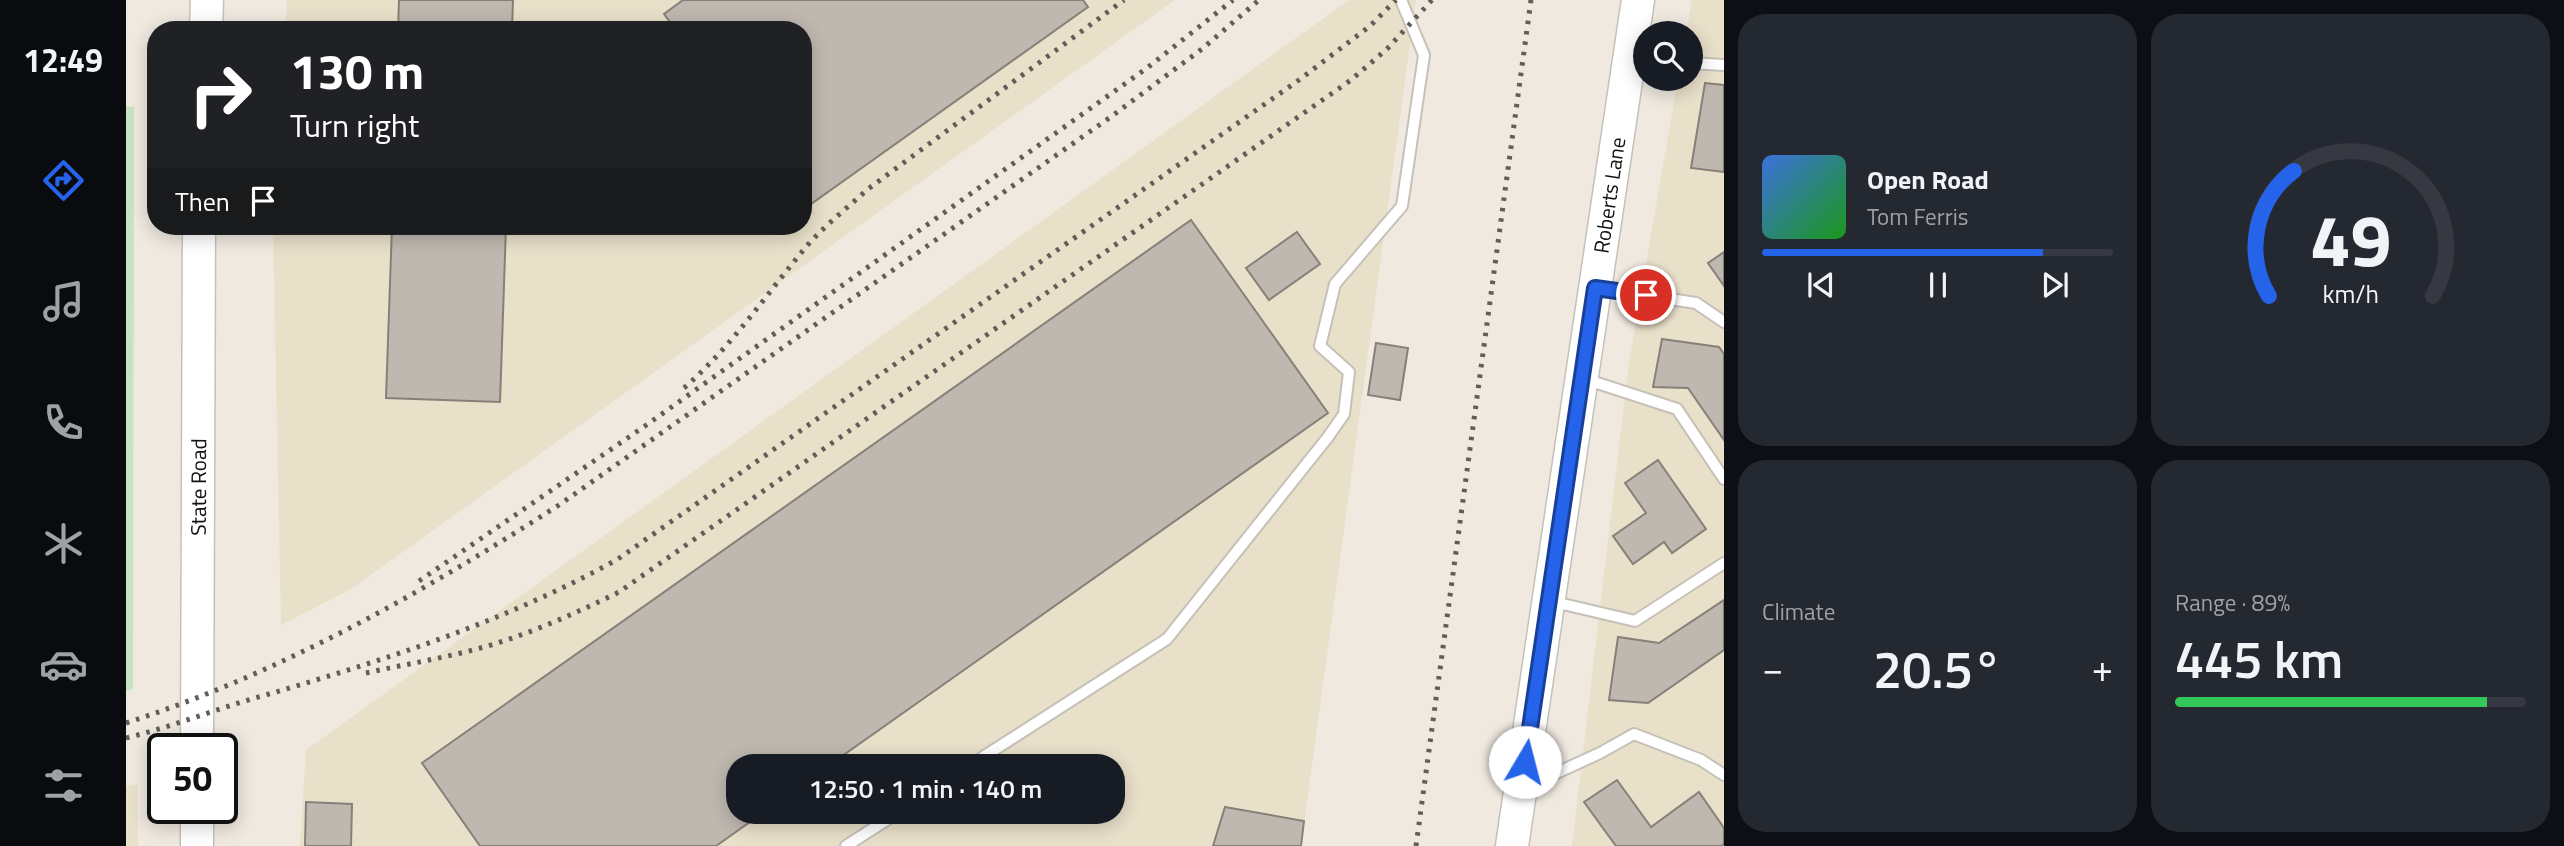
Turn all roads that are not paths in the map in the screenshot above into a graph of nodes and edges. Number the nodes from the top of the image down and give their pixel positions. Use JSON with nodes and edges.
{"nodes":[{"id":1,"x":207,"y":0,"type":"edge"},
{"id":2,"x":1401,"y":0,"type":"edge"},
{"id":3,"x":1638,"y":0,"type":"edge"},
{"id":4,"x":206,"y":21,"type":"edge"},
{"id":5,"x":1638,"y":21,"type":"edge"},
{"id":6,"x":1703,"y":64,"type":"edge"},
{"id":7,"x":1724,"y":65,"type":"edge"},
{"id":8,"x":1633,"y":80,"type":"edge"},
{"id":9,"x":199,"y":235,"type":"edge"},
{"id":10,"x":1595,"y":288,"type":"junction"},
{"id":11,"x":1724,"y":322,"type":"edge"},
{"id":12,"x":1582,"y":378,"type":"junction"},
{"id":13,"x":1724,"y":479,"type":"edge"},
{"id":14,"x":1724,"y":563,"type":"edge"},
{"id":15,"x":1549,"y":601,"type":"junction"},
{"id":16,"x":197,"y":733,"type":"edge"},
{"id":17,"x":988,"y":754,"type":"edge"},
{"id":18,"x":1724,"y":775,"type":"edge"},
{"id":19,"x":1521,"y":789,"type":"junction"},
{"id":20,"x":197,"y":824,"type":"edge"},
{"id":21,"x":880,"y":824,"type":"edge"},
{"id":22,"x":197,"y":846,"type":"edge"},
{"id":23,"x":846,"y":846,"type":"edge"},
{"id":24,"x":1513,"y":846,"type":"edge"}],
"edges":[{"from":1,"to":4,"type":"main road"},
{"from":2,"to":17,"type":"lane"},
{"from":3,"to":5,"type":"main road","name":"Roberts Lane"},
{"from":6,"to":7,"type":"lane"},
{"from":8,"to":10,"type":"main road","name":"Roberts Lane"},
{"from":9,"to":16,"type":"main road","name":"State Road"},
{"from":10,"to":11,"type":"lane"},
{"from":10,"to":12,"type":"main road","name":"Roberts Lane"},
{"from":12,"to":13,"type":"lane"},
{"from":12,"to":15,"type":"main road","name":"Roberts Lane"},
{"from":14,"to":15,"type":"lane"},
{"from":15,"to":19,"type":"main road","name":"Roberts Lane"},
{"from":18,"to":19,"type":"lane"},
{"from":19,"to":24,"type":"main road","name":"Roberts Lane"},
{"from":20,"to":22,"type":"main road"},
{"from":21,"to":23,"type":"lane"}]}
